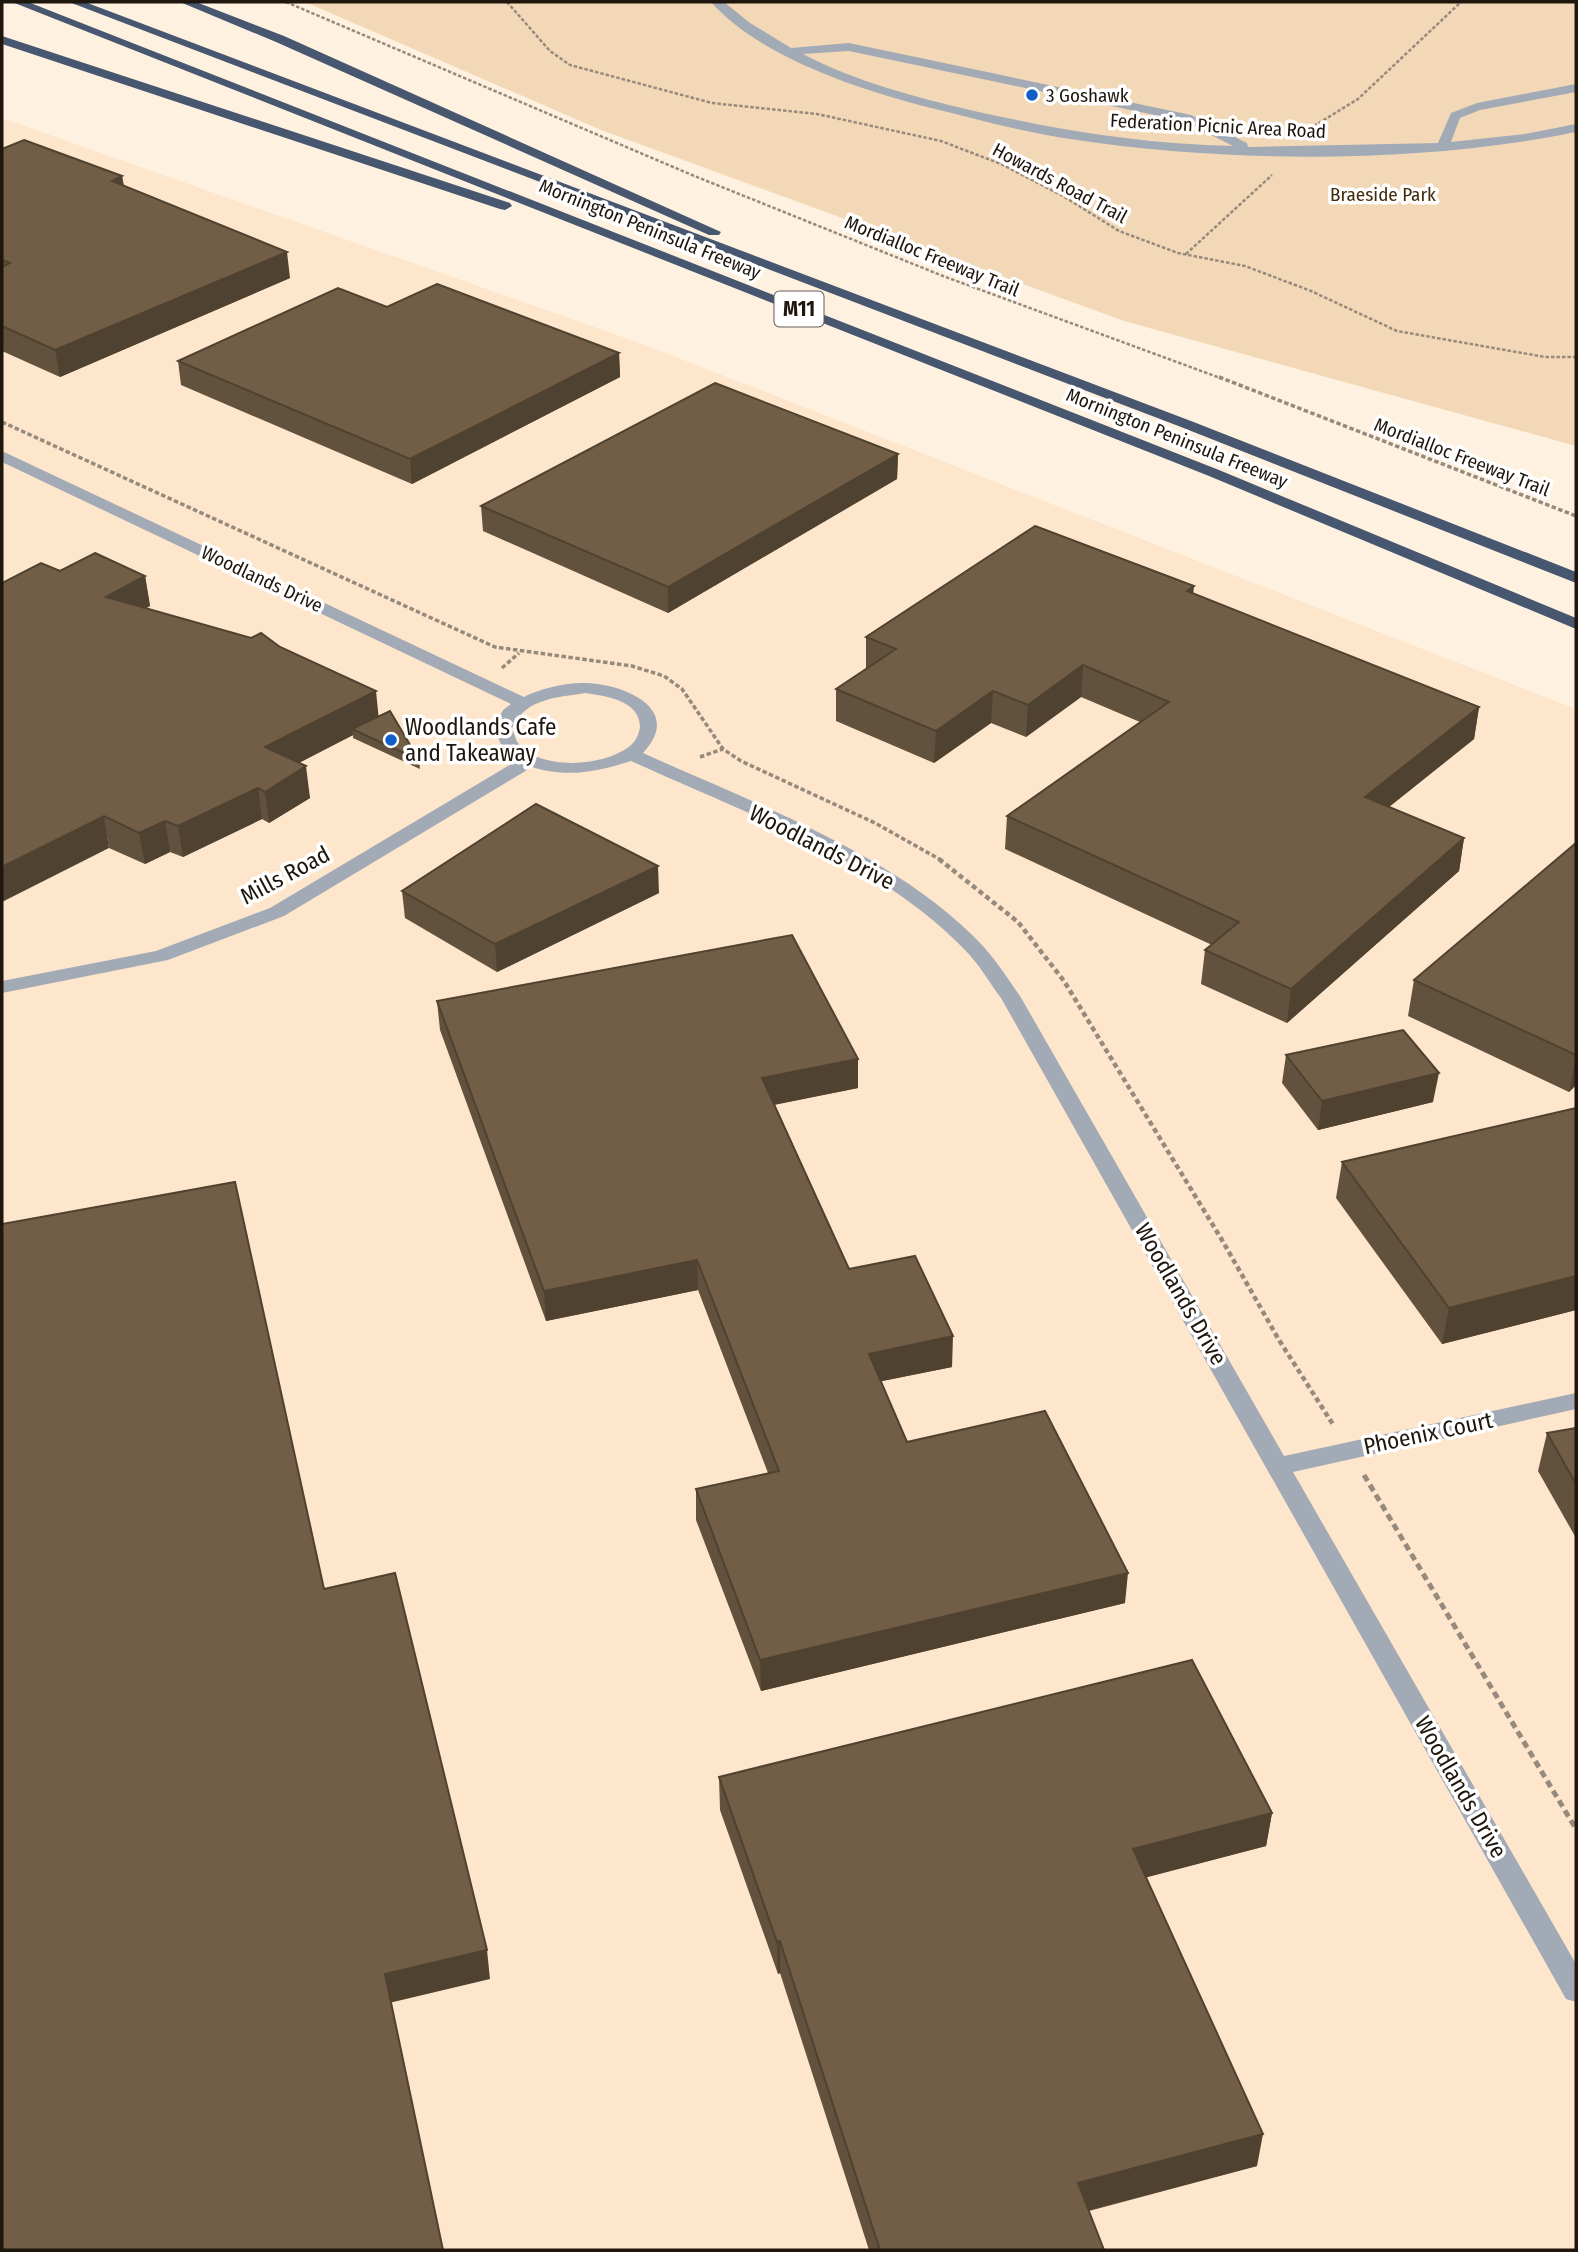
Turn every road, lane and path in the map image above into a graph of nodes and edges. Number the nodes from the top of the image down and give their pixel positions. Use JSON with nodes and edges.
{"nodes":[{"id":1,"x":18,"y":2,"type":"edge"},
{"id":2,"x":75,"y":2,"type":"edge"},
{"id":3,"x":186,"y":2,"type":"edge"},
{"id":4,"x":286,"y":2,"type":"edge"},
{"id":5,"x":507,"y":2,"type":"edge"},
{"id":6,"x":717,"y":2,"type":"edge"},
{"id":7,"x":2,"y":40,"type":"edge"},
{"id":8,"x":786,"y":52,"type":"junction"},
{"id":9,"x":1576,"y":88,"type":"edge"},
{"id":10,"x":1576,"y":128,"type":"edge"},
{"id":11,"x":1443,"y":146,"type":"junction"},
{"id":12,"x":1249,"y":150,"type":"junction"},
{"id":13,"x":737,"y":284,"type":"junction"},
{"id":14,"x":1576,"y":357,"type":"edge"},
{"id":15,"x":2,"y":422,"type":"edge"},
{"id":16,"x":2,"y":456,"type":"edge"},
{"id":17,"x":1576,"y":516,"type":"edge"},
{"id":18,"x":1555,"y":569,"type":"junction"},
{"id":19,"x":1576,"y":578,"type":"edge"},
{"id":20,"x":1576,"y":624,"type":"edge"},
{"id":21,"x":519,"y":652,"type":"dead end"},
{"id":22,"x":523,"y":703,"type":"junction"},
{"id":23,"x":631,"y":754,"type":"junction"},
{"id":24,"x":529,"y":761,"type":"junction"},
{"id":25,"x":2,"y":987,"type":"edge"},
{"id":26,"x":1576,"y":1401,"type":"edge"},
{"id":27,"x":1279,"y":1466,"type":"junction"},
{"id":28,"x":1576,"y":1990,"type":"edge"}],
"edges":[{"from":1,"to":13,"type":"highway","name":"Mornington Peninsula Freeway","number":"M11"},
{"from":2,"to":18,"type":"highway","name":"Mornington Peninsula Freeway","number":"M11"},
{"from":3,"to":18,"type":"highway"},
{"from":4,"to":17,"type":"path","name":"Mordialloc Freeway Trail"},
{"from":5,"to":14,"type":"path","name":"Howards Road Trail"},
{"from":6,"to":8,"type":"street","name":"Federation Picnic Area Road"},
{"from":7,"to":13,"type":"highway"},
{"from":8,"to":12,"type":"street","name":"Federation Picnic Area Road"},
{"from":8,"to":12,"type":"street"},
{"from":9,"to":11,"type":"street"},
{"from":10,"to":11,"type":"street","name":"Federation Picnic Area Road"},
{"from":11,"to":12,"type":"street","name":"Federation Picnic Area Road"},
{"from":13,"to":20,"type":"highway","name":"Mornington Peninsula Freeway","number":"M11"},
{"from":15,"to":21,"type":"path"},
{"from":16,"to":22,"type":"street","name":"Woodlands Drive"},
{"from":18,"to":19,"type":"highway","name":"Mornington Peninsula Freeway","number":"M11"},
{"from":22,"to":23,"type":"street"},
{"from":22,"to":24,"type":"street"},
{"from":23,"to":24,"type":"street"},
{"from":23,"to":27,"type":"street","name":"Woodlands Drive"},
{"from":24,"to":25,"type":"street","name":"Mills Road"},
{"from":26,"to":27,"type":"street","name":"Phoenix Court"},
{"from":27,"to":28,"type":"street","name":"Woodlands Drive"}]}
